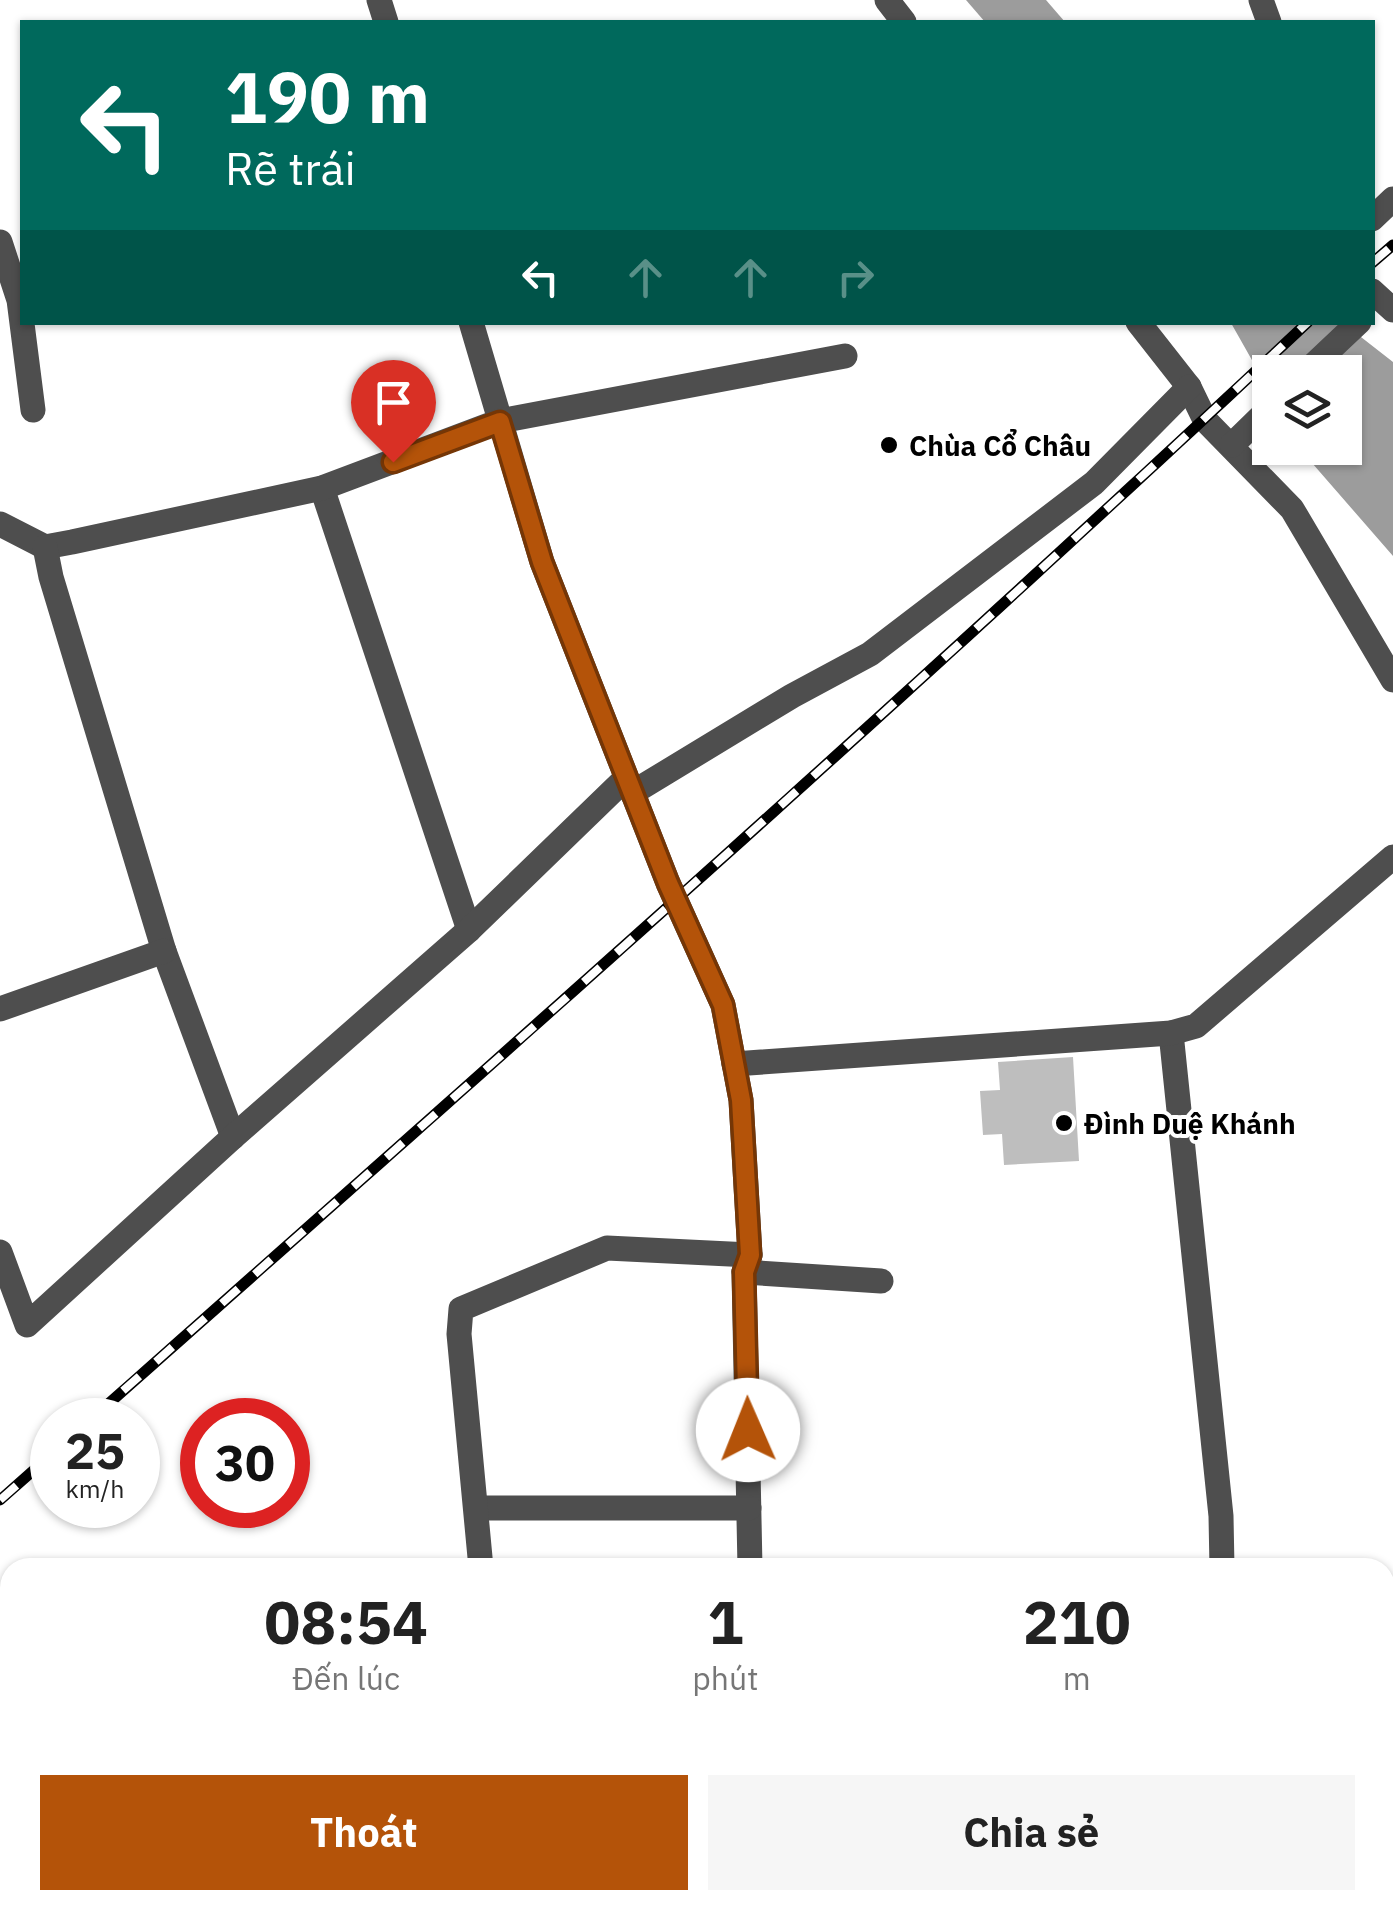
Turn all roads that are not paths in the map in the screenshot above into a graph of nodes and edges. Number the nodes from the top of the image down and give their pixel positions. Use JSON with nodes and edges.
{"nodes":[{"id":1,"x":886,"y":0,"type":"edge"},
{"id":2,"x":902,"y":20,"type":"edge"},
{"id":3,"x":0,"y":242,"type":"edge"},
{"id":4,"x":20,"y":307,"type":"edge"},
{"id":5,"x":23,"y":325,"type":"edge"},
{"id":6,"x":472,"y":325,"type":"edge"},
{"id":7,"x":1140,"y":325,"type":"edge"},
{"id":8,"x":1356,"y":325,"type":"edge"},
{"id":9,"x":1324,"y":355,"type":"edge"},
{"id":10,"x":844,"y":356,"type":"dead end"},
{"id":11,"x":1189,"y":386,"type":"junction"},
{"id":12,"x":33,"y":410,"type":"dead end"},
{"id":13,"x":500,"y":422,"type":"junction"},
{"id":14,"x":1252,"y":426,"type":"edge"},
{"id":15,"x":1232,"y":445,"type":"junction"},
{"id":16,"x":322,"y":488,"type":"junction"},
{"id":17,"x":0,"y":524,"type":"edge"},
{"id":18,"x":45,"y":546,"type":"junction"},
{"id":19,"x":1393,"y":680,"type":"edge"},
{"id":20,"x":629,"y":785,"type":"junction"},
{"id":21,"x":1393,"y":857,"type":"edge"},
{"id":22,"x":469,"y":930,"type":"junction"},
{"id":23,"x":164,"y":950,"type":"junction"},
{"id":24,"x":0,"y":1009,"type":"edge"},
{"id":25,"x":1171,"y":1033,"type":"junction"},
{"id":26,"x":734,"y":1064,"type":"junction"},
{"id":27,"x":233,"y":1137,"type":"junction"},
{"id":28,"x":0,"y":1252,"type":"edge"},
{"id":29,"x":747,"y":1264,"type":"junction"},
{"id":30,"x":881,"y":1281,"type":"dead end"},
{"id":31,"x":477,"y":1508,"type":"junction"},
{"id":32,"x":749,"y":1508,"type":"junction"},
{"id":33,"x":480,"y":1558,"type":"edge"},
{"id":34,"x":750,"y":1558,"type":"edge"},
{"id":35,"x":1222,"y":1558,"type":"edge"}],
"edges":[{"from":1,"to":2,"type":"street"},
{"from":3,"to":4,"type":"street"},
{"from":5,"to":12,"type":"street"},
{"from":6,"to":13,"type":"street"},
{"from":7,"to":11,"type":"street"},
{"from":8,"to":9,"type":"street"},
{"from":10,"to":13,"type":"street"},
{"from":11,"to":15,"type":"street"},
{"from":11,"to":20,"type":"street"},
{"from":13,"to":16,"type":"street"},
{"from":13,"to":20,"type":"street"},
{"from":14,"to":15,"type":"street"},
{"from":15,"to":19,"type":"street"},
{"from":16,"to":18,"type":"street"},
{"from":16,"to":22,"type":"street"},
{"from":17,"to":18,"type":"street"},
{"from":18,"to":23,"type":"street"},
{"from":20,"to":22,"type":"street"},
{"from":20,"to":26,"type":"street"},
{"from":21,"to":25,"type":"street"},
{"from":22,"to":27,"type":"street"},
{"from":23,"to":24,"type":"street"},
{"from":23,"to":27,"type":"street"},
{"from":25,"to":26,"type":"street"},
{"from":25,"to":35,"type":"street"},
{"from":26,"to":29,"type":"street"},
{"from":27,"to":28,"type":"street"},
{"from":29,"to":30,"type":"street"},
{"from":29,"to":31,"type":"street"},
{"from":29,"to":32,"type":"street"},
{"from":31,"to":32,"type":"street"},
{"from":31,"to":33,"type":"street"},
{"from":32,"to":34,"type":"street"}]}
